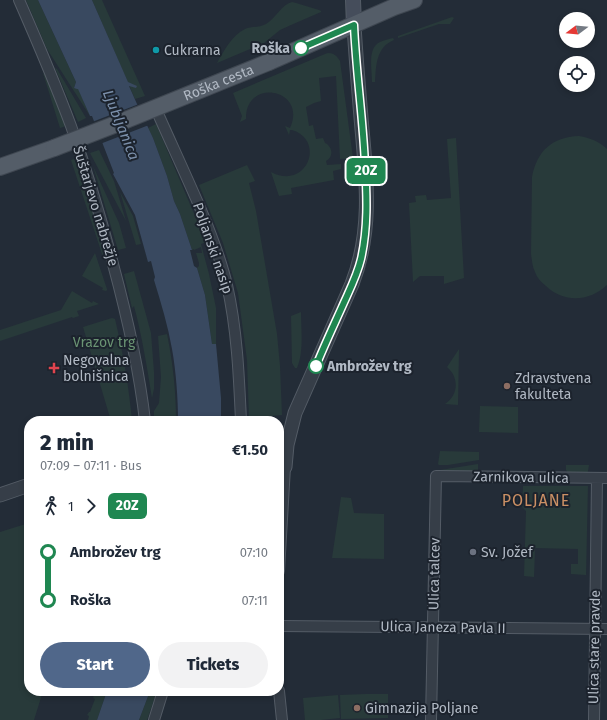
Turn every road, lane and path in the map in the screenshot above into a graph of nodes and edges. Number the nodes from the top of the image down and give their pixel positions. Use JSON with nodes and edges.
{"nodes":[{"id":1,"x":19,"y":0,"type":"edge"},
{"id":2,"x":353,"y":0,"type":"edge"},
{"id":3,"x":414,"y":0,"type":"edge"},
{"id":4,"x":354,"y":25,"type":"junction"},
{"id":5,"x":155,"y":107,"type":"dead end"},
{"id":6,"x":0,"y":167,"type":"edge"},
{"id":7,"x":143,"y":416,"type":"edge"},
{"id":8,"x":241,"y":416,"type":"edge"},
{"id":9,"x":284,"y":458,"type":"edge"},
{"id":10,"x":436,"y":476,"type":"joint"},
{"id":11,"x":602,"y":478,"type":"edge"},
{"id":12,"x":24,"y":487,"type":"edge"},
{"id":13,"x":0,"y":495,"type":"edge"},
{"id":14,"x":284,"y":626,"type":"edge"},
{"id":15,"x":433,"y":627,"type":"junction"},
{"id":16,"x":595,"y":629,"type":"junction"},
{"id":17,"x":607,"y":629,"type":"edge"},
{"id":18,"x":162,"y":696,"type":"edge"},
{"id":19,"x":280,"y":696,"type":"edge"},
{"id":20,"x":154,"y":720,"type":"edge"},
{"id":21,"x":282,"y":720,"type":"edge"},
{"id":22,"x":431,"y":720,"type":"edge"},
{"id":23,"x":594,"y":720,"type":"edge"}],
"edges":[{"from":1,"to":7,"type":"street","name":"Šuštarjevo nabrežje"},
{"from":2,"to":4,"type":"main road"},
{"from":3,"to":4,"type":"main road","name":"Roška cesta"},
{"from":4,"to":6,"type":"main road","name":"Roška cesta","bridge":true},
{"from":4,"to":9,"type":"street"},
{"from":5,"to":8,"type":"street","name":"Poljanski nasip"},
{"from":10,"to":11,"type":"street","name":"Zarnikova ulica"},
{"from":10,"to":15,"type":"street","name":"Ulica talcev"},
{"from":11,"to":16,"type":"street","name":"Ulica stare pravde"},
{"from":12,"to":13,"type":"street"},
{"from":14,"to":15,"type":"street","name":"Ulica Janeza Pavla II"},
{"from":15,"to":16,"type":"street","name":"Ulica Janeza Pavla II"},
{"from":15,"to":22,"type":"street","name":"Ulica talcev"},
{"from":16,"to":17,"type":"street","name":"Ulica Janeza Pavla II"},
{"from":16,"to":23,"type":"street","name":"Ulica stare pravde"},
{"from":18,"to":20,"type":"street"},
{"from":19,"to":21,"type":"street"}]}
